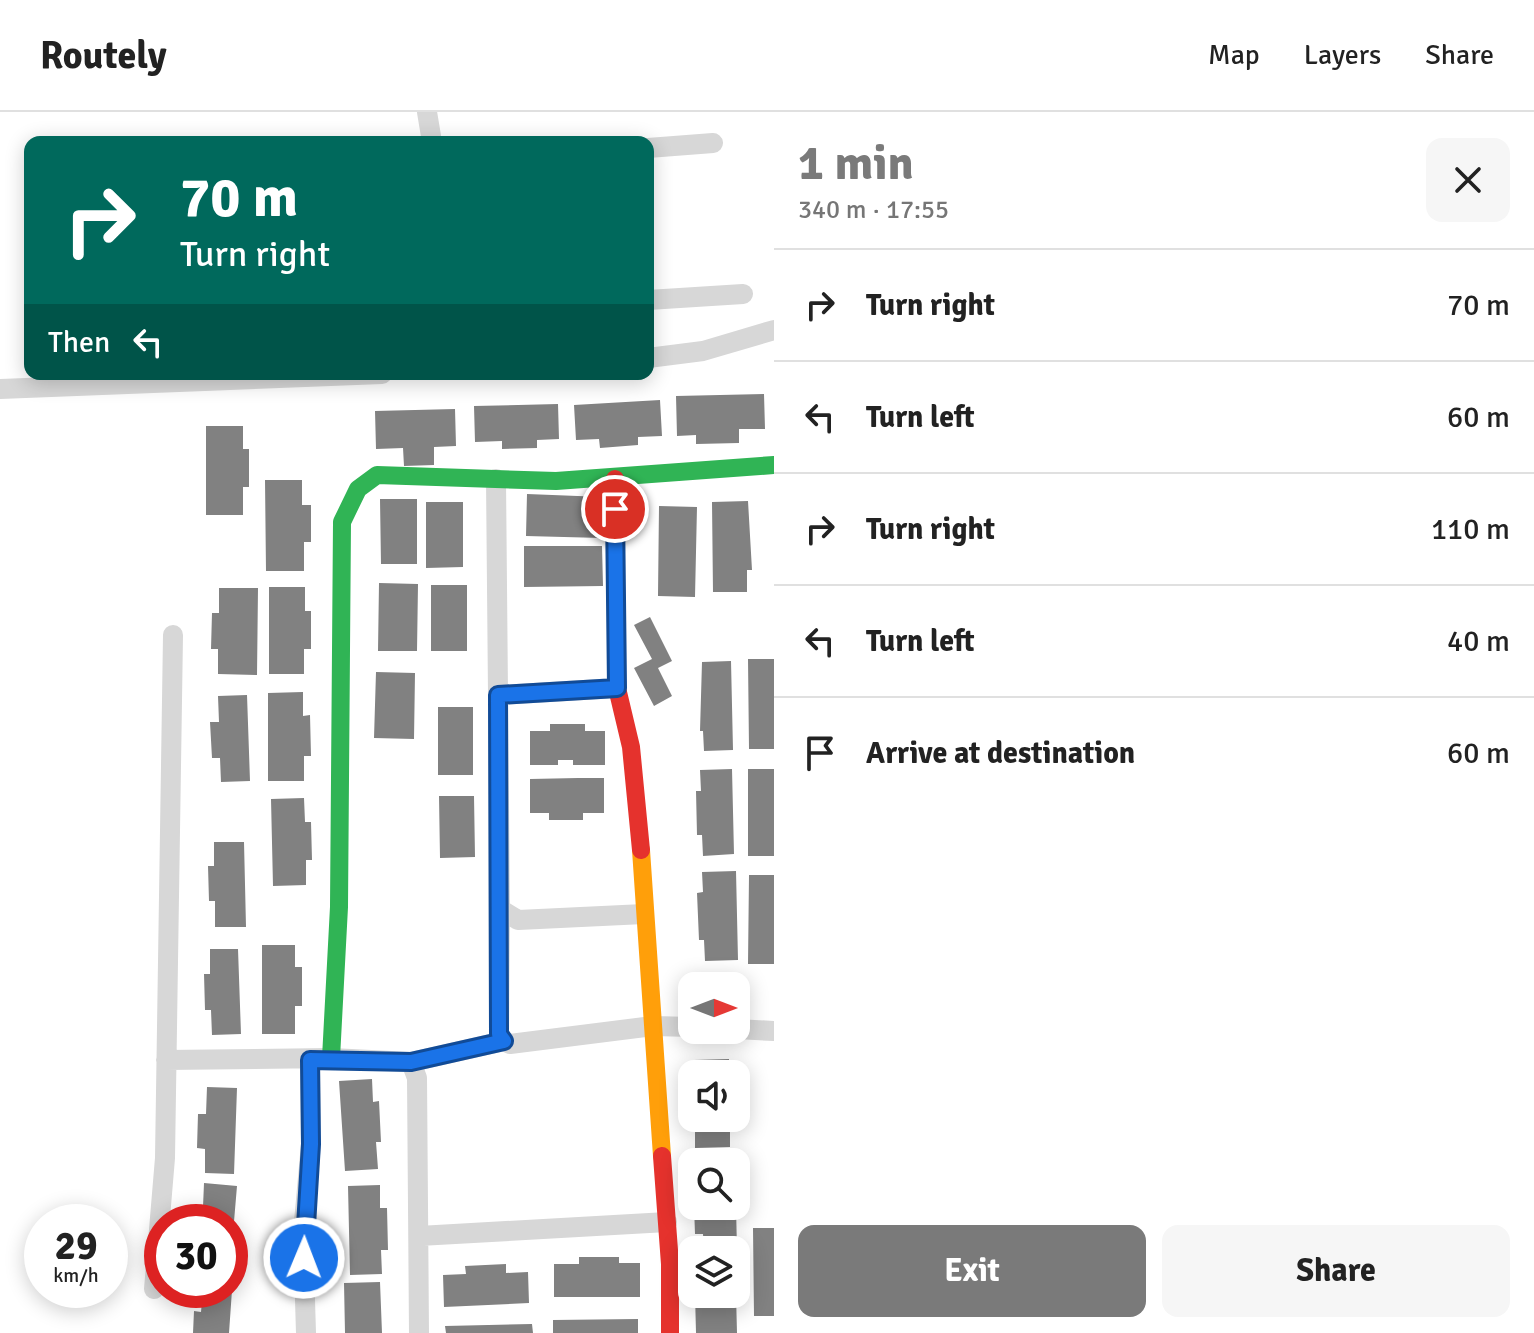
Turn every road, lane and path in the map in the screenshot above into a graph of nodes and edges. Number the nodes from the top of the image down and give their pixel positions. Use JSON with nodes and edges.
{"nodes":[{"id":1,"x":427,"y":112,"type":"edge"},
{"id":2,"x":431,"y":136,"type":"edge"},
{"id":3,"x":713,"y":143,"type":"dead end"},
{"id":4,"x":654,"y":148,"type":"edge"},
{"id":5,"x":743,"y":294,"type":"dead end"},
{"id":6,"x":654,"y":300,"type":"edge"},
{"id":7,"x":773,"y":332,"type":"edge"},
{"id":8,"x":654,"y":357,"type":"edge"},
{"id":9,"x":229,"y":380,"type":"edge"},
{"id":10,"x":0,"y":389,"type":"edge"},
{"id":11,"x":774,"y":465,"type":"edge"},
{"id":12,"x":496,"y":479,"type":"junction"},
{"id":13,"x":615,"y":479,"type":"junction"},
{"id":14,"x":173,"y":635,"type":"dead end"},
{"id":15,"x":617,"y":688,"type":"junction"},
{"id":16,"x":498,"y":695,"type":"junction"},
{"id":17,"x":500,"y":909,"type":"junction"},
{"id":18,"x":644,"y":914,"type":"junction"},
{"id":19,"x":653,"y":1026,"type":"junction"},
{"id":20,"x":678,"y":1027,"type":"edge"},
{"id":21,"x":750,"y":1030,"type":"edge"},
{"id":22,"x":774,"y":1031,"type":"edge"},
{"id":23,"x":504,"y":1041,"type":"junction"},
{"id":24,"x":331,"y":1058,"type":"junction"},
{"id":25,"x":166,"y":1060,"type":"junction"},
{"id":26,"x":310,"y":1060,"type":"junction"},
{"id":27,"x":411,"y":1062,"type":"junction"},
{"id":28,"x":161,"y":1204,"type":"edge"},
{"id":29,"x":667,"y":1222,"type":"junction"},
{"id":30,"x":419,"y":1236,"type":"junction"},
{"id":31,"x":306,"y":1333,"type":"edge"},
{"id":32,"x":419,"y":1333,"type":"edge"},
{"id":33,"x":670,"y":1333,"type":"edge"}],
"edges":[{"from":1,"to":2,"type":"street"},
{"from":3,"to":4,"type":"street"},
{"from":5,"to":6,"type":"street"},
{"from":7,"to":8,"type":"street"},
{"from":9,"to":10,"type":"street"},
{"from":11,"to":13,"type":"street"},
{"from":12,"to":13,"type":"street"},
{"from":12,"to":16,"type":"street"},
{"from":12,"to":24,"type":"street"},
{"from":13,"to":15,"type":"street"},
{"from":14,"to":25,"type":"street"},
{"from":15,"to":16,"type":"street"},
{"from":15,"to":18,"type":"street"},
{"from":16,"to":17,"type":"street"},
{"from":17,"to":18,"type":"street"},
{"from":17,"to":23,"type":"street"},
{"from":18,"to":19,"type":"street"},
{"from":19,"to":20,"type":"street"},
{"from":19,"to":23,"type":"street"},
{"from":19,"to":29,"type":"street"},
{"from":21,"to":22,"type":"street"},
{"from":23,"to":27,"type":"street"},
{"from":24,"to":26,"type":"street"},
{"from":24,"to":27,"type":"street"},
{"from":25,"to":26,"type":"street"},
{"from":25,"to":28,"type":"street"},
{"from":26,"to":31,"type":"street"},
{"from":27,"to":30,"type":"street"},
{"from":29,"to":30,"type":"street"},
{"from":29,"to":33,"type":"street"},
{"from":30,"to":32,"type":"street"}]}
